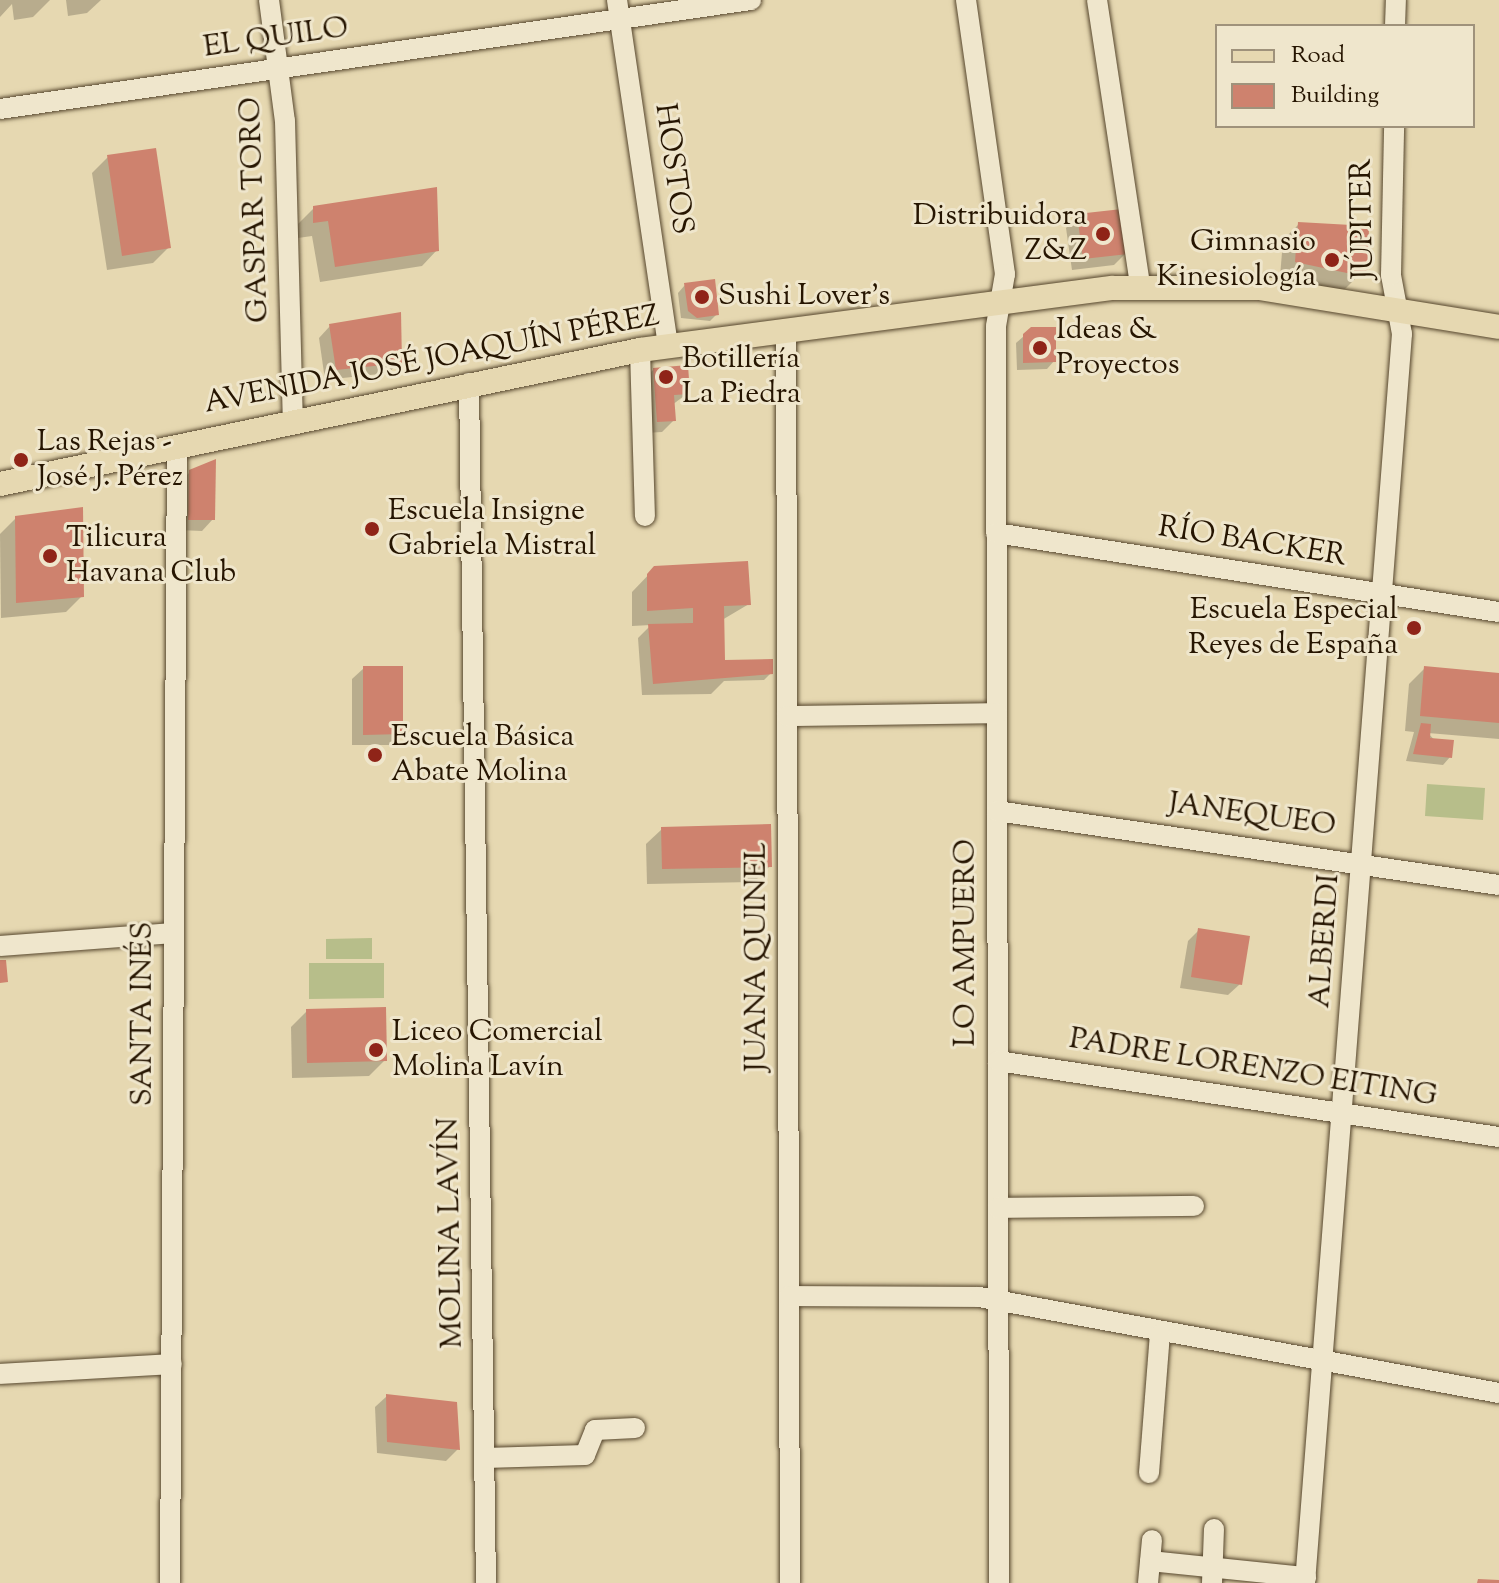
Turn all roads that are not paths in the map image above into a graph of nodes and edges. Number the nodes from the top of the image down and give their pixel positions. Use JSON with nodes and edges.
{"nodes":[{"id":1,"x":269,"y":0,"type":"edge"},
{"id":2,"x":751,"y":0,"type":"edge"},
{"id":3,"x":966,"y":0,"type":"edge"},
{"id":4,"x":1097,"y":0,"type":"edge"},
{"id":5,"x":1396,"y":0,"type":"edge"},
{"id":6,"x":619,"y":10,"type":"edge"},
{"id":7,"x":1395,"y":24,"type":"edge"},
{"id":8,"x":278,"y":69,"type":"junction"},
{"id":9,"x":0,"y":109,"type":"edge"},
{"id":10,"x":1394,"y":128,"type":"edge"},
{"id":11,"x":1140,"y":286,"type":"junction"},
{"id":12,"x":1001,"y":303,"type":"junction"},
{"id":13,"x":1398,"y":310,"type":"junction"},
{"id":14,"x":1499,"y":327,"type":"edge"},
{"id":15,"x":786,"y":331,"type":"junction"},
{"id":16,"x":668,"y":346,"type":"junction"},
{"id":17,"x":640,"y":350,"type":"junction"},
{"id":18,"x":469,"y":383,"type":"junction"},
{"id":19,"x":293,"y":419,"type":"junction"},
{"id":20,"x":177,"y":445,"type":"junction"},
{"id":21,"x":0,"y":484,"type":"edge"},
{"id":22,"x":645,"y":516,"type":"dead end"},
{"id":23,"x":996,"y":533,"type":"junction"},
{"id":24,"x":1382,"y":593,"type":"junction"},
{"id":25,"x":1499,"y":612,"type":"edge"},
{"id":26,"x":997,"y":713,"type":"junction"},
{"id":27,"x":787,"y":716,"type":"junction"},
{"id":28,"x":997,"y":811,"type":"junction"},
{"id":29,"x":1362,"y":862,"type":"junction"},
{"id":30,"x":1499,"y":885,"type":"edge"},
{"id":31,"x":174,"y":933,"type":"junction"},
{"id":32,"x":0,"y":946,"type":"edge"},
{"id":33,"x":998,"y":1061,"type":"junction"},
{"id":34,"x":1343,"y":1112,"type":"junction"},
{"id":35,"x":1499,"y":1137,"type":"edge"},
{"id":36,"x":1194,"y":1206,"type":"dead end"},
{"id":37,"x":998,"y":1208,"type":"junction"},
{"id":38,"x":789,"y":1296,"type":"junction"},
{"id":39,"x":998,"y":1303,"type":"junction"},
{"id":40,"x":1160,"y":1334,"type":"junction"},
{"id":41,"x":1323,"y":1362,"type":"junction"},
{"id":42,"x":172,"y":1364,"type":"junction"},
{"id":43,"x":0,"y":1374,"type":"edge"},
{"id":44,"x":1499,"y":1393,"type":"edge"},
{"id":45,"x":635,"y":1428,"type":"dead end"},
{"id":46,"x":485,"y":1458,"type":"junction"},
{"id":47,"x":1149,"y":1473,"type":"dead end"},
{"id":48,"x":1214,"y":1529,"type":"dead end"},
{"id":49,"x":1152,"y":1540,"type":"dead end"},
{"id":50,"x":1150,"y":1561,"type":"junction"},
{"id":51,"x":1212,"y":1575,"type":"edge"},
{"id":52,"x":1306,"y":1580,"type":"edge"},
{"id":53,"x":170,"y":1583,"type":"edge"},
{"id":54,"x":486,"y":1583,"type":"edge"},
{"id":55,"x":790,"y":1583,"type":"edge"},
{"id":56,"x":999,"y":1583,"type":"edge"},
{"id":57,"x":1148,"y":1583,"type":"edge"}],
"edges":[{"from":1,"to":8,"type":"street","name":"GASPAR TORO"},
{"from":2,"to":6,"type":"street","name":"EL QUILO"},
{"from":3,"to":12,"type":"street","name":"LO AMPUERO"},
{"from":4,"to":11,"type":"street"},
{"from":5,"to":7,"type":"street"},
{"from":6,"to":8,"type":"street","name":"EL QUILO"},
{"from":6,"to":16,"type":"street","name":"HOSTOS"},
{"from":8,"to":9,"type":"street","name":"EL QUILO"},
{"from":8,"to":19,"type":"street","name":"GASPAR TORO"},
{"from":10,"to":13,"type":"street","name":"JÚPITER"},
{"from":11,"to":12,"type":"main road","name":"AVENIDA JOSÉ JOAQUÍN PÉREZ"},
{"from":11,"to":13,"type":"main road","name":"AVENIDA JOSÉ JOAQUÍN PÉREZ"},
{"from":12,"to":15,"type":"main road","name":"AVENIDA JOSÉ JOAQUÍN PÉREZ"},
{"from":12,"to":23,"type":"street","name":"LO AMPUERO"},
{"from":13,"to":14,"type":"main road","name":"AVENIDA JOSÉ JOAQUÍN PÉREZ"},
{"from":13,"to":24,"type":"street","name":"ALBERDI"},
{"from":15,"to":16,"type":"main road","name":"AVENIDA JOSÉ JOAQUÍN PÉREZ"},
{"from":15,"to":27,"type":"street","name":"JUANA QUINEL"},
{"from":16,"to":17,"type":"main road","name":"AVENIDA JOSÉ JOAQUÍN PÉREZ"},
{"from":17,"to":18,"type":"main road","name":"AVENIDA JOSÉ JOAQUÍN PÉREZ"},
{"from":17,"to":22,"type":"street"},
{"from":18,"to":19,"type":"main road","name":"AVENIDA JOSÉ JOAQUÍN PÉREZ"},
{"from":18,"to":46,"type":"street","name":"MOLINA LAVÍN"},
{"from":19,"to":20,"type":"main road","name":"AVENIDA JOSÉ JOAQUÍN PÉREZ"},
{"from":20,"to":21,"type":"main road","name":"AVENIDA JOSÉ JOAQUÍN PÉREZ"},
{"from":20,"to":31,"type":"street","name":"SANTA INÉS"},
{"from":23,"to":24,"type":"street","name":"RÍO BACKER"},
{"from":23,"to":26,"type":"street","name":"LO AMPUERO"},
{"from":24,"to":25,"type":"street","name":"RÍO BACKER"},
{"from":24,"to":29,"type":"street","name":"ALBERDI"},
{"from":26,"to":27,"type":"street"},
{"from":26,"to":28,"type":"street","name":"LO AMPUERO"},
{"from":27,"to":38,"type":"street","name":"JUANA QUINEL"},
{"from":28,"to":29,"type":"street","name":"JANEQUEO"},
{"from":28,"to":33,"type":"street","name":"LO AMPUERO"},
{"from":29,"to":30,"type":"street","name":"JANEQUEO"},
{"from":29,"to":34,"type":"street","name":"ALBERDI"},
{"from":31,"to":32,"type":"street"},
{"from":31,"to":42,"type":"street","name":"SANTA INÉS"},
{"from":33,"to":34,"type":"street","name":"PADRE LORENZO EITING"},
{"from":33,"to":37,"type":"street","name":"LO AMPUERO"},
{"from":34,"to":35,"type":"street","name":"PADRE LORENZO EITING"},
{"from":34,"to":41,"type":"street","name":"ALBERDI"},
{"from":36,"to":37,"type":"street"},
{"from":37,"to":39,"type":"street","name":"LO AMPUERO"},
{"from":38,"to":39,"type":"street"},
{"from":38,"to":55,"type":"street","name":"JUANA QUINEL"},
{"from":39,"to":40,"type":"street"},
{"from":39,"to":56,"type":"street","name":"LO AMPUERO"},
{"from":40,"to":41,"type":"street"},
{"from":40,"to":47,"type":"street"},
{"from":41,"to":44,"type":"street"},
{"from":41,"to":52,"type":"street","name":"ALBERDI"},
{"from":42,"to":43,"type":"street"},
{"from":42,"to":53,"type":"street","name":"SANTA INÉS"},
{"from":45,"to":46,"type":"street"},
{"from":46,"to":54,"type":"street","name":"MOLINA LAVÍN"},
{"from":48,"to":51,"type":"street"},
{"from":49,"to":50,"type":"street"},
{"from":50,"to":51,"type":"street","name":"ALBERDI"},
{"from":50,"to":57,"type":"street"},
{"from":51,"to":52,"type":"street","name":"ALBERDI"}]}
